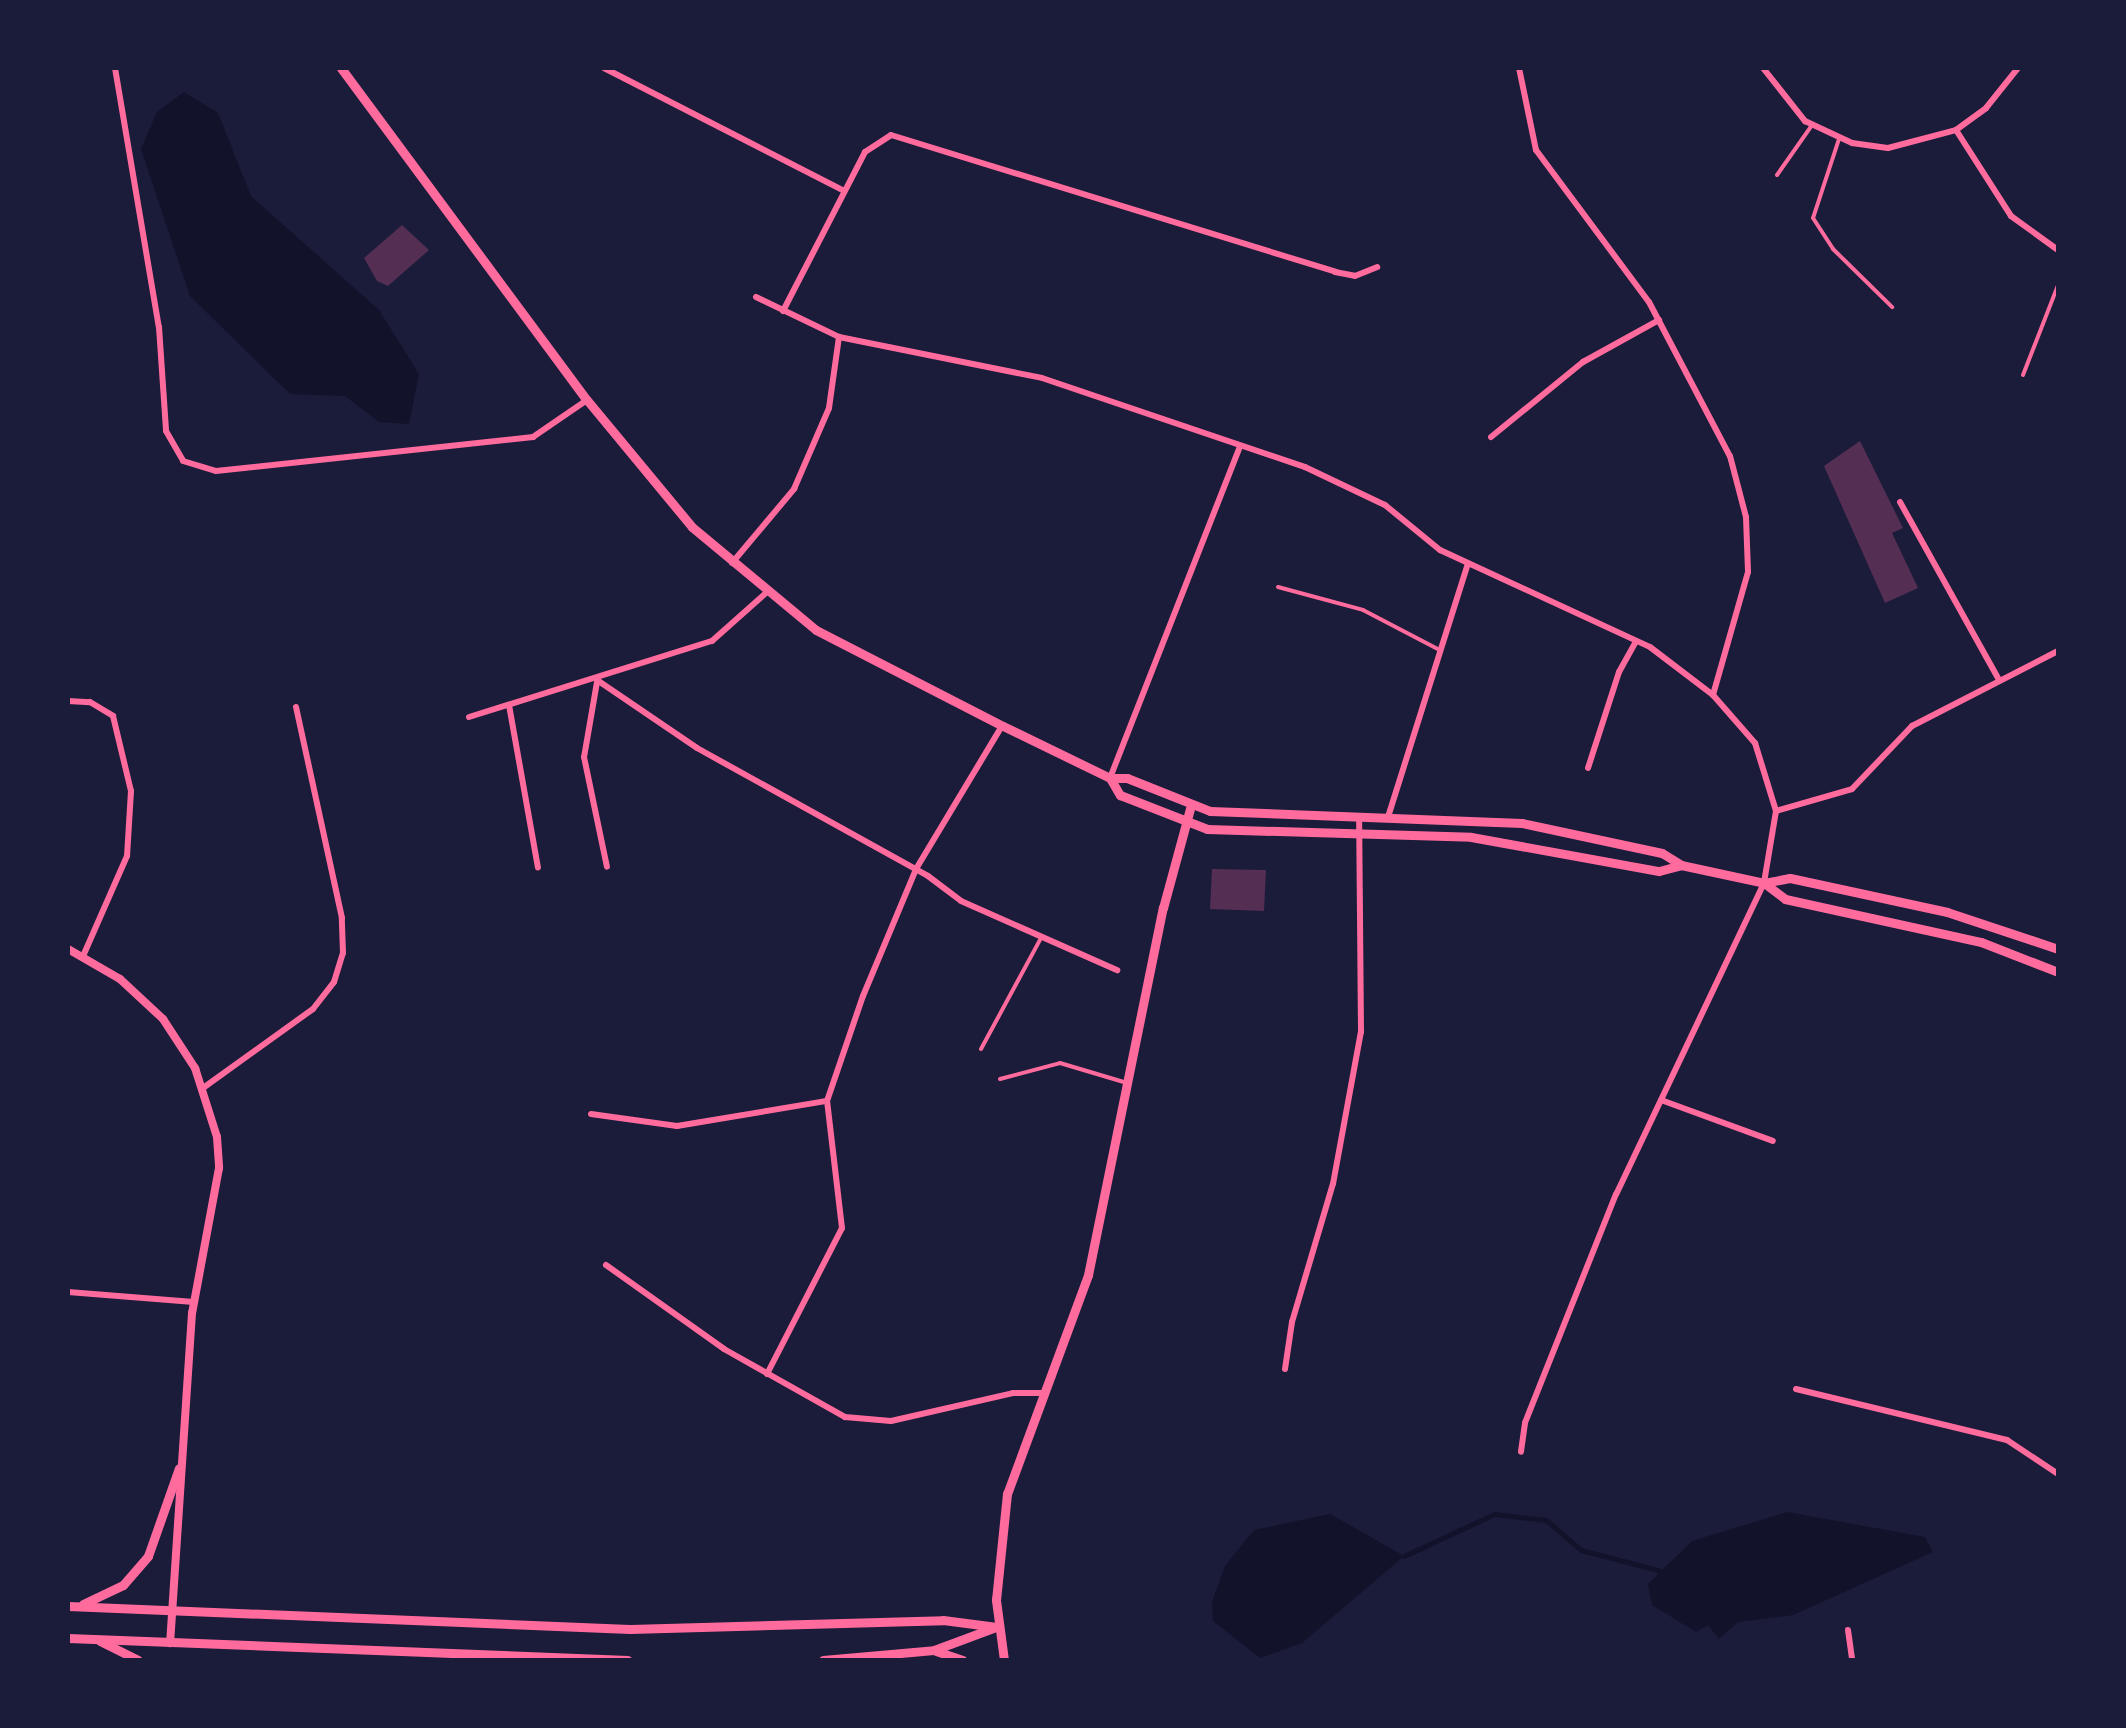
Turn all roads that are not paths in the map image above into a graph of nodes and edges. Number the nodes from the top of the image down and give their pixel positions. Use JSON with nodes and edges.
{"nodes":[{"id":1,"x":115,"y":68,"type":"edge"},
{"id":2,"x":341,"y":68,"type":"edge"},
{"id":3,"x":604,"y":68,"type":"edge"},
{"id":4,"x":1519,"y":68,"type":"edge"},
{"id":5,"x":1762,"y":68,"type":"edge"},
{"id":6,"x":2018,"y":68,"type":"edge"},
{"id":7,"x":1812,"y":125,"type":"junction"},
{"id":8,"x":1956,"y":130,"type":"junction"},
{"id":9,"x":1839,"y":139,"type":"junction"},
{"id":10,"x":1777,"y":175,"type":"dead end"},
{"id":11,"x":842,"y":190,"type":"junction"},
{"id":12,"x":2058,"y":250,"type":"edge"},
{"id":13,"x":1377,"y":267,"type":"dead end"},
{"id":14,"x":2058,"y":286,"type":"edge"},
{"id":15,"x":756,"y":297,"type":"dead end"},
{"id":16,"x":1892,"y":307,"type":"dead end"},
{"id":17,"x":783,"y":311,"type":"junction"},
{"id":18,"x":1660,"y":320,"type":"junction"},
{"id":19,"x":838,"y":336,"type":"junction"},
{"id":20,"x":2024,"y":374,"type":"dead end"},
{"id":21,"x":587,"y":400,"type":"junction"},
{"id":22,"x":1491,"y":437,"type":"dead end"},
{"id":23,"x":1240,"y":448,"type":"junction"},
{"id":24,"x":1900,"y":502,"type":"dead end"},
{"id":25,"x":732,"y":563,"type":"junction"},
{"id":26,"x":1468,"y":564,"type":"junction"},
{"id":27,"x":1278,"y":587,"type":"dead end"},
{"id":28,"x":767,"y":592,"type":"junction"},
{"id":29,"x":1636,"y":641,"type":"junction"},
{"id":30,"x":1440,"y":650,"type":"junction"},
{"id":31,"x":2058,"y":651,"type":"edge"},
{"id":32,"x":597,"y":680,"type":"junction"},
{"id":33,"x":1999,"y":680,"type":"junction"},
{"id":34,"x":1713,"y":695,"type":"junction"},
{"id":35,"x":68,"y":701,"type":"edge"},
{"id":36,"x":509,"y":705,"type":"junction"},
{"id":37,"x":296,"y":707,"type":"dead end"},
{"id":38,"x":469,"y":717,"type":"dead end"},
{"id":39,"x":1002,"y":726,"type":"junction"},
{"id":40,"x":1588,"y":768,"type":"dead end"},
{"id":41,"x":1110,"y":778,"type":"junction"},
{"id":42,"x":1191,"y":805,"type":"junction"},
{"id":43,"x":1776,"y":811,"type":"junction"},
{"id":44,"x":1358,"y":817,"type":"junction"},
{"id":45,"x":1388,"y":817,"type":"junction"},
{"id":46,"x":1186,"y":825,"type":"junction"},
{"id":47,"x":1359,"y":836,"type":"junction"},
{"id":48,"x":1681,"y":865,"type":"junction"},
{"id":49,"x":538,"y":867,"type":"dead end"},
{"id":50,"x":607,"y":867,"type":"dead end"},
{"id":51,"x":916,"y":869,"type":"junction"},
{"id":52,"x":1764,"y":882,"type":"junction"},
{"id":53,"x":1040,"y":938,"type":"junction"},
{"id":54,"x":2058,"y":949,"type":"edge"},
{"id":55,"x":68,"y":950,"type":"edge"},
{"id":56,"x":83,"y":956,"type":"junction"},
{"id":57,"x":1117,"y":970,"type":"dead end"},
{"id":58,"x":2058,"y":972,"type":"edge"},
{"id":59,"x":981,"y":1049,"type":"dead end"},
{"id":60,"x":1000,"y":1079,"type":"dead end"},
{"id":61,"x":1127,"y":1083,"type":"junction"},
{"id":62,"x":203,"y":1088,"type":"junction"},
{"id":63,"x":1661,"y":1100,"type":"junction"},
{"id":64,"x":826,"y":1101,"type":"junction"},
{"id":65,"x":591,"y":1114,"type":"dead end"},
{"id":66,"x":1773,"y":1141,"type":"dead end"},
{"id":67,"x":606,"y":1266,"type":"dead end"},
{"id":68,"x":68,"y":1292,"type":"edge"},
{"id":69,"x":194,"y":1302,"type":"junction"},
{"id":70,"x":1285,"y":1369,"type":"dead end"},
{"id":71,"x":767,"y":1374,"type":"junction"},
{"id":72,"x":1796,"y":1389,"type":"dead end"},
{"id":73,"x":1042,"y":1393,"type":"junction"},
{"id":74,"x":1520,"y":1452,"type":"dead end"},
{"id":75,"x":179,"y":1468,"type":"junction"},
{"id":76,"x":2058,"y":1474,"type":"edge"},
{"id":77,"x":72,"y":1606,"type":"edge"},
{"id":78,"x":174,"y":1610,"type":"junction"},
{"id":79,"x":997,"y":1627,"type":"junction"},
{"id":80,"x":1848,"y":1630,"type":"dead end"},
{"id":81,"x":68,"y":1638,"type":"edge"},
{"id":82,"x":93,"y":1638,"type":"junction"},
{"id":83,"x":170,"y":1643,"type":"junction"},
{"id":84,"x":934,"y":1650,"type":"junction"},
{"id":85,"x":138,"y":1660,"type":"edge"},
{"id":86,"x":628,"y":1660,"type":"edge"},
{"id":87,"x":824,"y":1660,"type":"edge"},
{"id":88,"x":962,"y":1660,"type":"edge"},
{"id":89,"x":1004,"y":1660,"type":"edge"},
{"id":90,"x":1852,"y":1660,"type":"edge"}],
"edges":[{"from":1,"to":21,"type":"street"},
{"from":2,"to":21,"type":"main road"},
{"from":3,"to":11,"type":"street"},
{"from":4,"to":18,"type":"street"},
{"from":5,"to":7,"type":"street"},
{"from":6,"to":8,"type":"street"},
{"from":7,"to":9,"type":"street"},
{"from":7,"to":10,"type":"lane"},
{"from":8,"to":9,"type":"street"},
{"from":8,"to":12,"type":"street"},
{"from":9,"to":16,"type":"lane"},
{"from":11,"to":13,"type":"street"},
{"from":11,"to":17,"type":"street"},
{"from":14,"to":20,"type":"lane"},
{"from":15,"to":17,"type":"street"},
{"from":17,"to":19,"type":"street"},
{"from":18,"to":22,"type":"street"},
{"from":18,"to":34,"type":"street"},
{"from":19,"to":23,"type":"street"},
{"from":19,"to":25,"type":"street"},
{"from":21,"to":25,"type":"main road"},
{"from":23,"to":26,"type":"street"},
{"from":23,"to":41,"type":"street"},
{"from":24,"to":33,"type":"street"},
{"from":25,"to":28,"type":"main road"},
{"from":26,"to":29,"type":"street"},
{"from":26,"to":30,"type":"street"},
{"from":27,"to":30,"type":"lane"},
{"from":28,"to":32,"type":"street"},
{"from":28,"to":39,"type":"main road"},
{"from":29,"to":34,"type":"street"},
{"from":29,"to":40,"type":"street"},
{"from":30,"to":45,"type":"street"},
{"from":31,"to":33,"type":"street"},
{"from":32,"to":36,"type":"street"},
{"from":32,"to":50,"type":"street"},
{"from":32,"to":51,"type":"street"},
{"from":33,"to":43,"type":"street"},
{"from":34,"to":43,"type":"street"},
{"from":35,"to":56,"type":"street"},
{"from":36,"to":38,"type":"street"},
{"from":36,"to":49,"type":"street"},
{"from":37,"to":62,"type":"street"},
{"from":39,"to":41,"type":"main road"},
{"from":39,"to":51,"type":"street"},
{"from":41,"to":42,"type":"main road"},
{"from":41,"to":46,"type":"main road"},
{"from":42,"to":44,"type":"main road"},
{"from":42,"to":46,"type":"main road"},
{"from":43,"to":52,"type":"street"},
{"from":44,"to":45,"type":"main road"},
{"from":44,"to":47,"type":"street"},
{"from":45,"to":48,"type":"main road"},
{"from":46,"to":47,"type":"main road"},
{"from":46,"to":61,"type":"main road"},
{"from":47,"to":48,"type":"main road"},
{"from":47,"to":70,"type":"street"},
{"from":48,"to":52,"type":"main road"},
{"from":51,"to":53,"type":"street"},
{"from":51,"to":64,"type":"street"},
{"from":52,"to":54,"type":"main road"},
{"from":52,"to":58,"type":"main road"},
{"from":52,"to":63,"type":"street"},
{"from":53,"to":57,"type":"street"},
{"from":53,"to":59,"type":"lane"},
{"from":55,"to":56,"type":"street"},
{"from":56,"to":62,"type":"street"},
{"from":60,"to":61,"type":"lane"},
{"from":61,"to":73,"type":"main road"},
{"from":62,"to":69,"type":"street"},
{"from":63,"to":66,"type":"street"},
{"from":63,"to":74,"type":"street"},
{"from":64,"to":65,"type":"street"},
{"from":64,"to":71,"type":"street"},
{"from":67,"to":71,"type":"street"},
{"from":68,"to":69,"type":"street"},
{"from":69,"to":75,"type":"street"},
{"from":71,"to":73,"type":"street"},
{"from":72,"to":76,"type":"street"},
{"from":73,"to":79,"type":"main road"},
{"from":75,"to":77,"type":"main road"},
{"from":75,"to":78,"type":"street"},
{"from":77,"to":78,"type":"main road"},
{"from":78,"to":79,"type":"main road"},
{"from":78,"to":83,"type":"street"},
{"from":79,"to":84,"type":"main road"},
{"from":79,"to":89,"type":"main road"},
{"from":80,"to":90,"type":"street"},
{"from":81,"to":82,"type":"main road"},
{"from":82,"to":83,"type":"main road"},
{"from":82,"to":85,"type":"main road"},
{"from":83,"to":86,"type":"main road"},
{"from":84,"to":87,"type":"main road"},
{"from":84,"to":88,"type":"main road"}]}
